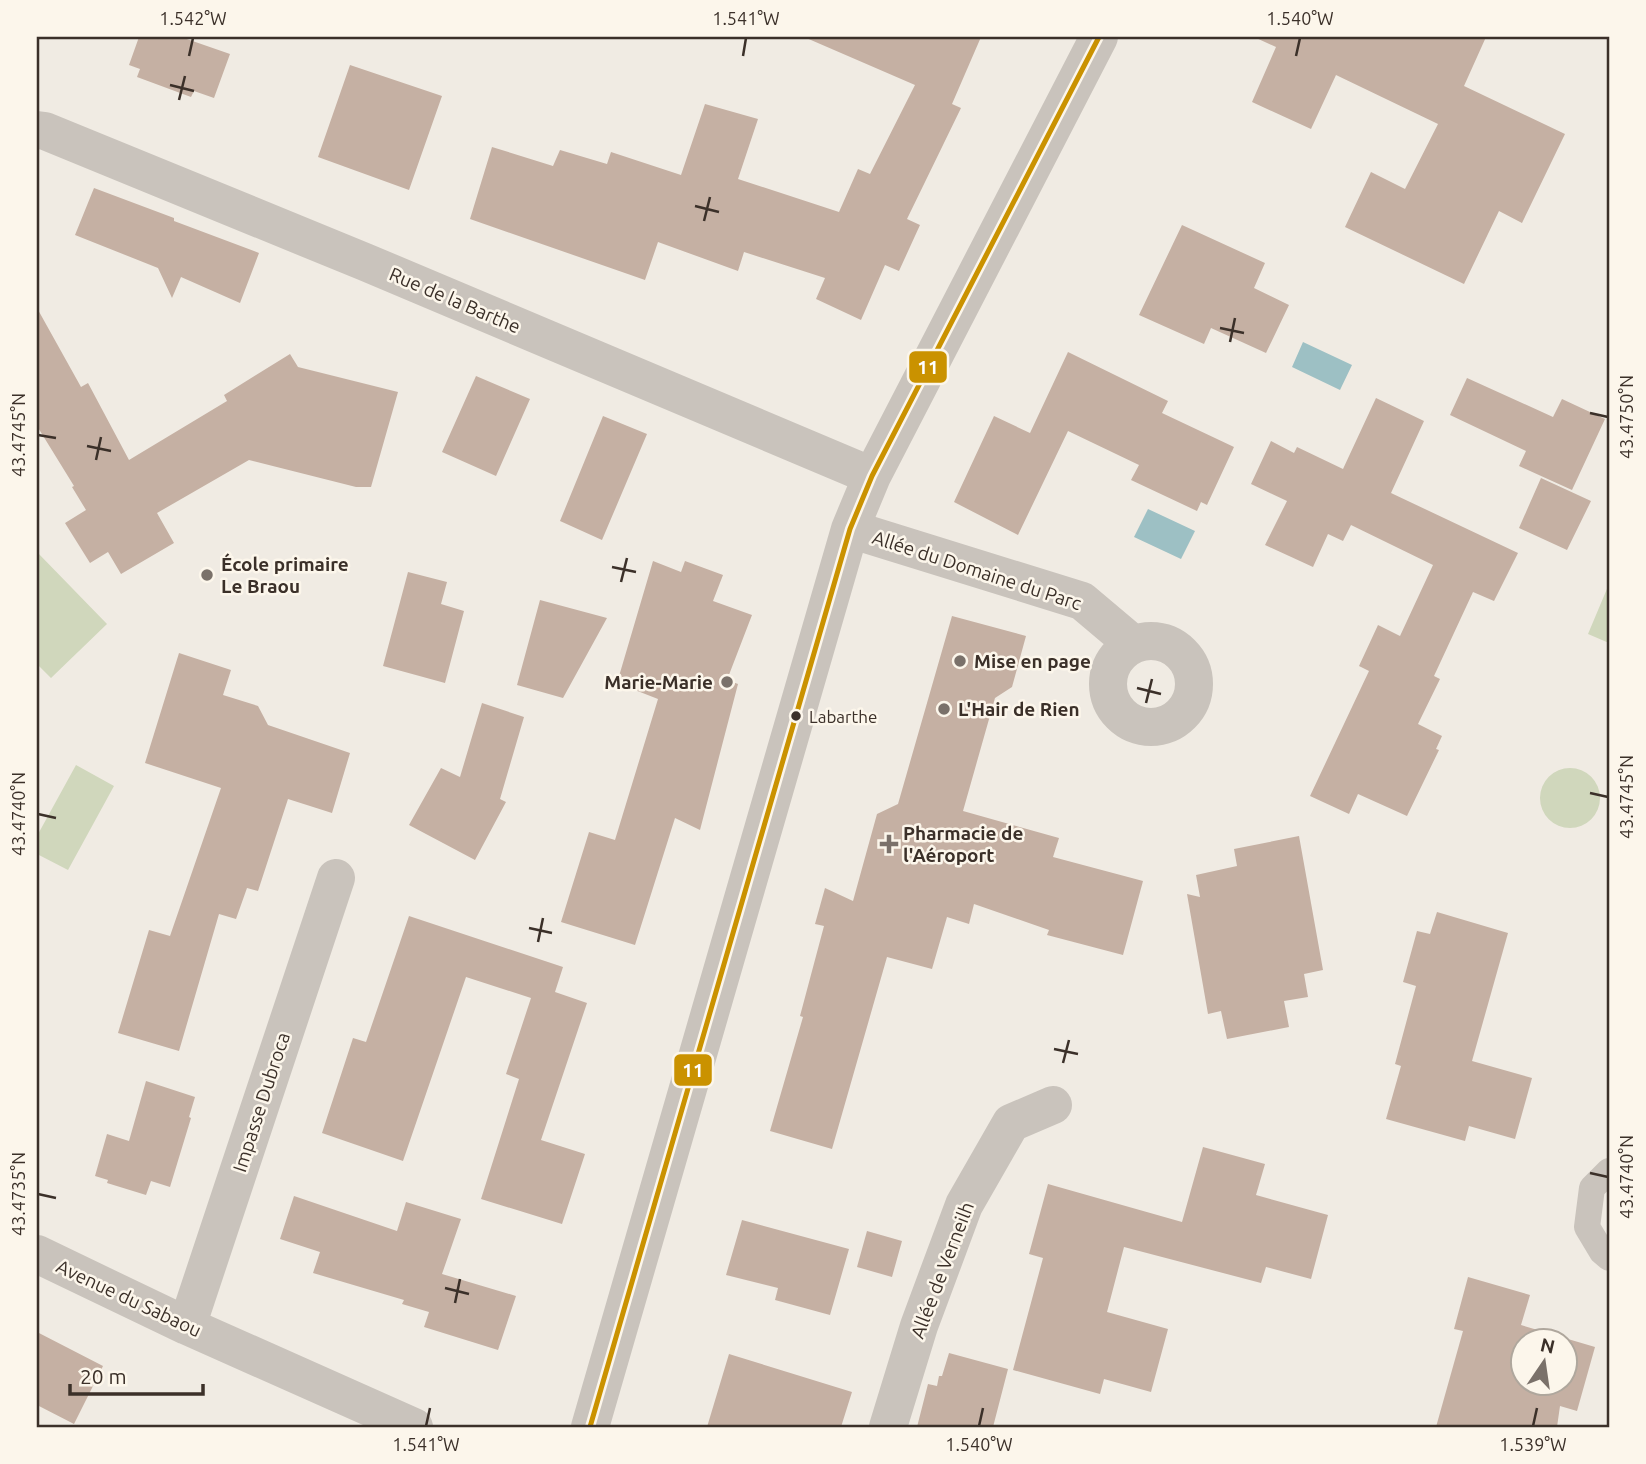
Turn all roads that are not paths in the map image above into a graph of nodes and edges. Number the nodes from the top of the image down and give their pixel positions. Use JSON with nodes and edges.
{"nodes":[{"id":1,"x":1099,"y":37,"type":"edge"},
{"id":2,"x":37,"y":130,"type":"edge"},
{"id":3,"x":872,"y":476,"type":"junction"},
{"id":4,"x":849,"y":529,"type":"junction"},
{"id":5,"x":1133,"y":644,"type":"dead end"},
{"id":6,"x":336,"y":878,"type":"dead end"},
{"id":7,"x":1053,"y":1105,"type":"dead end"},
{"id":8,"x":1609,"y":1171,"type":"edge"},
{"id":9,"x":37,"y":1254,"type":"edge"},
{"id":10,"x":1609,"y":1258,"type":"edge"},
{"id":11,"x":187,"y":1326,"type":"junction"},
{"id":12,"x":414,"y":1427,"type":"edge"},
{"id":13,"x":590,"y":1427,"type":"edge"},
{"id":14,"x":888,"y":1427,"type":"edge"}],
"edges":[{"from":1,"to":3,"type":"street"},
{"from":2,"to":3,"type":"street","name":"Rue de la Barthe"},
{"from":3,"to":4,"type":"street"},
{"from":4,"to":5,"type":"street","name":"Allée du Domaine du Parc"},
{"from":4,"to":13,"type":"street"},
{"from":6,"to":11,"type":"street","name":"Impasse Dubroca"},
{"from":7,"to":14,"type":"street","name":"Allée de Verneilh"},
{"from":8,"to":10,"type":"lane"},
{"from":9,"to":11,"type":"street","name":"Avenue du Sabaou"},
{"from":11,"to":12,"type":"street","name":"Avenue du Sabaou"}]}
